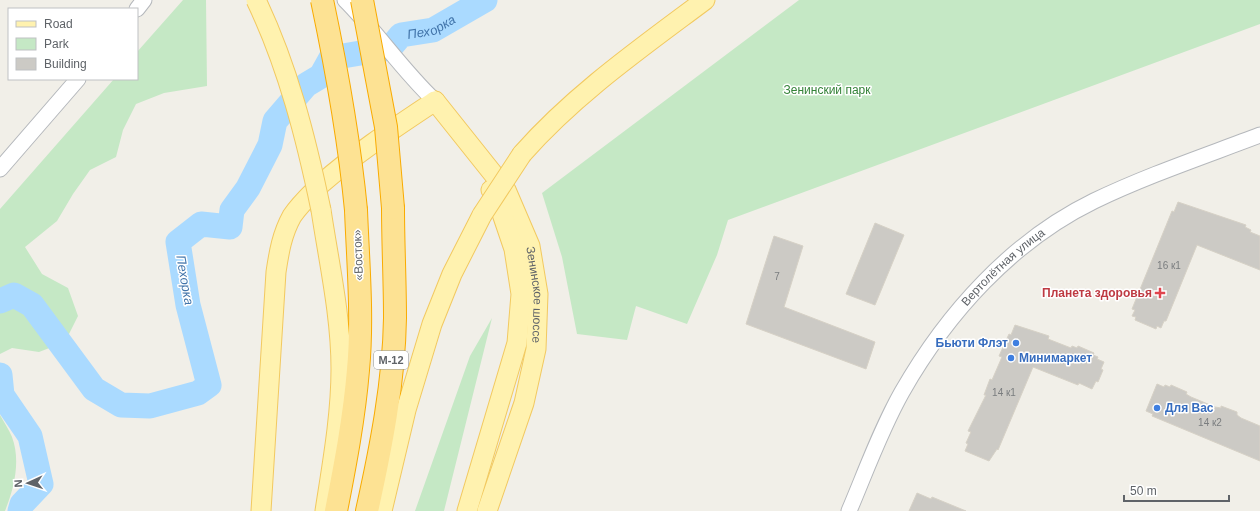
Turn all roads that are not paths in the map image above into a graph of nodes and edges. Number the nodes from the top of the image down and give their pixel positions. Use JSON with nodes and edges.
{"nodes":[{"id":1,"x":144,"y":0,"type":"edge"},
{"id":2,"x":256,"y":0,"type":"edge"},
{"id":3,"x":322,"y":0,"type":"edge"},
{"id":4,"x":345,"y":0,"type":"edge"},
{"id":5,"x":704,"y":0,"type":"edge"},
{"id":6,"x":359,"y":6,"type":"edge"},
{"id":7,"x":138,"y":8,"type":"edge"},
{"id":8,"x":77,"y":80,"type":"edge"},
{"id":9,"x":435,"y":100,"type":"junction"},
{"id":10,"x":1260,"y":134,"type":"edge"},
{"id":11,"x":0,"y":169,"type":"edge"},
{"id":12,"x":261,"y":511,"type":"edge"},
{"id":13,"x":325,"y":511,"type":"edge"},
{"id":14,"x":336,"y":511,"type":"edge"},
{"id":15,"x":367,"y":511,"type":"edge"},
{"id":16,"x":382,"y":511,"type":"edge"},
{"id":17,"x":467,"y":511,"type":"edge"},
{"id":18,"x":487,"y":511,"type":"edge"},
{"id":19,"x":849,"y":511,"type":"edge"}],
"edges":[{"from":1,"to":7,"type":"street"},
{"from":2,"to":13,"type":"main road","bridge":true},
{"from":3,"to":14,"type":"highway","name":"«Восток»","number":"М-12","bridge":true},
{"from":4,"to":6,"type":"street"},
{"from":5,"to":16,"type":"main road","bridge":true},
{"from":6,"to":9,"type":"street","bridge":true},
{"from":6,"to":15,"type":"highway","number":"М-12","bridge":true},
{"from":8,"to":11,"type":"street"},
{"from":9,"to":12,"type":"main road"},
{"from":9,"to":17,"type":"main road"},
{"from":9,"to":18,"type":"main road","name":"Зенинское шоссе"},
{"from":10,"to":19,"type":"street","name":"Вертолётная улица"}]}
